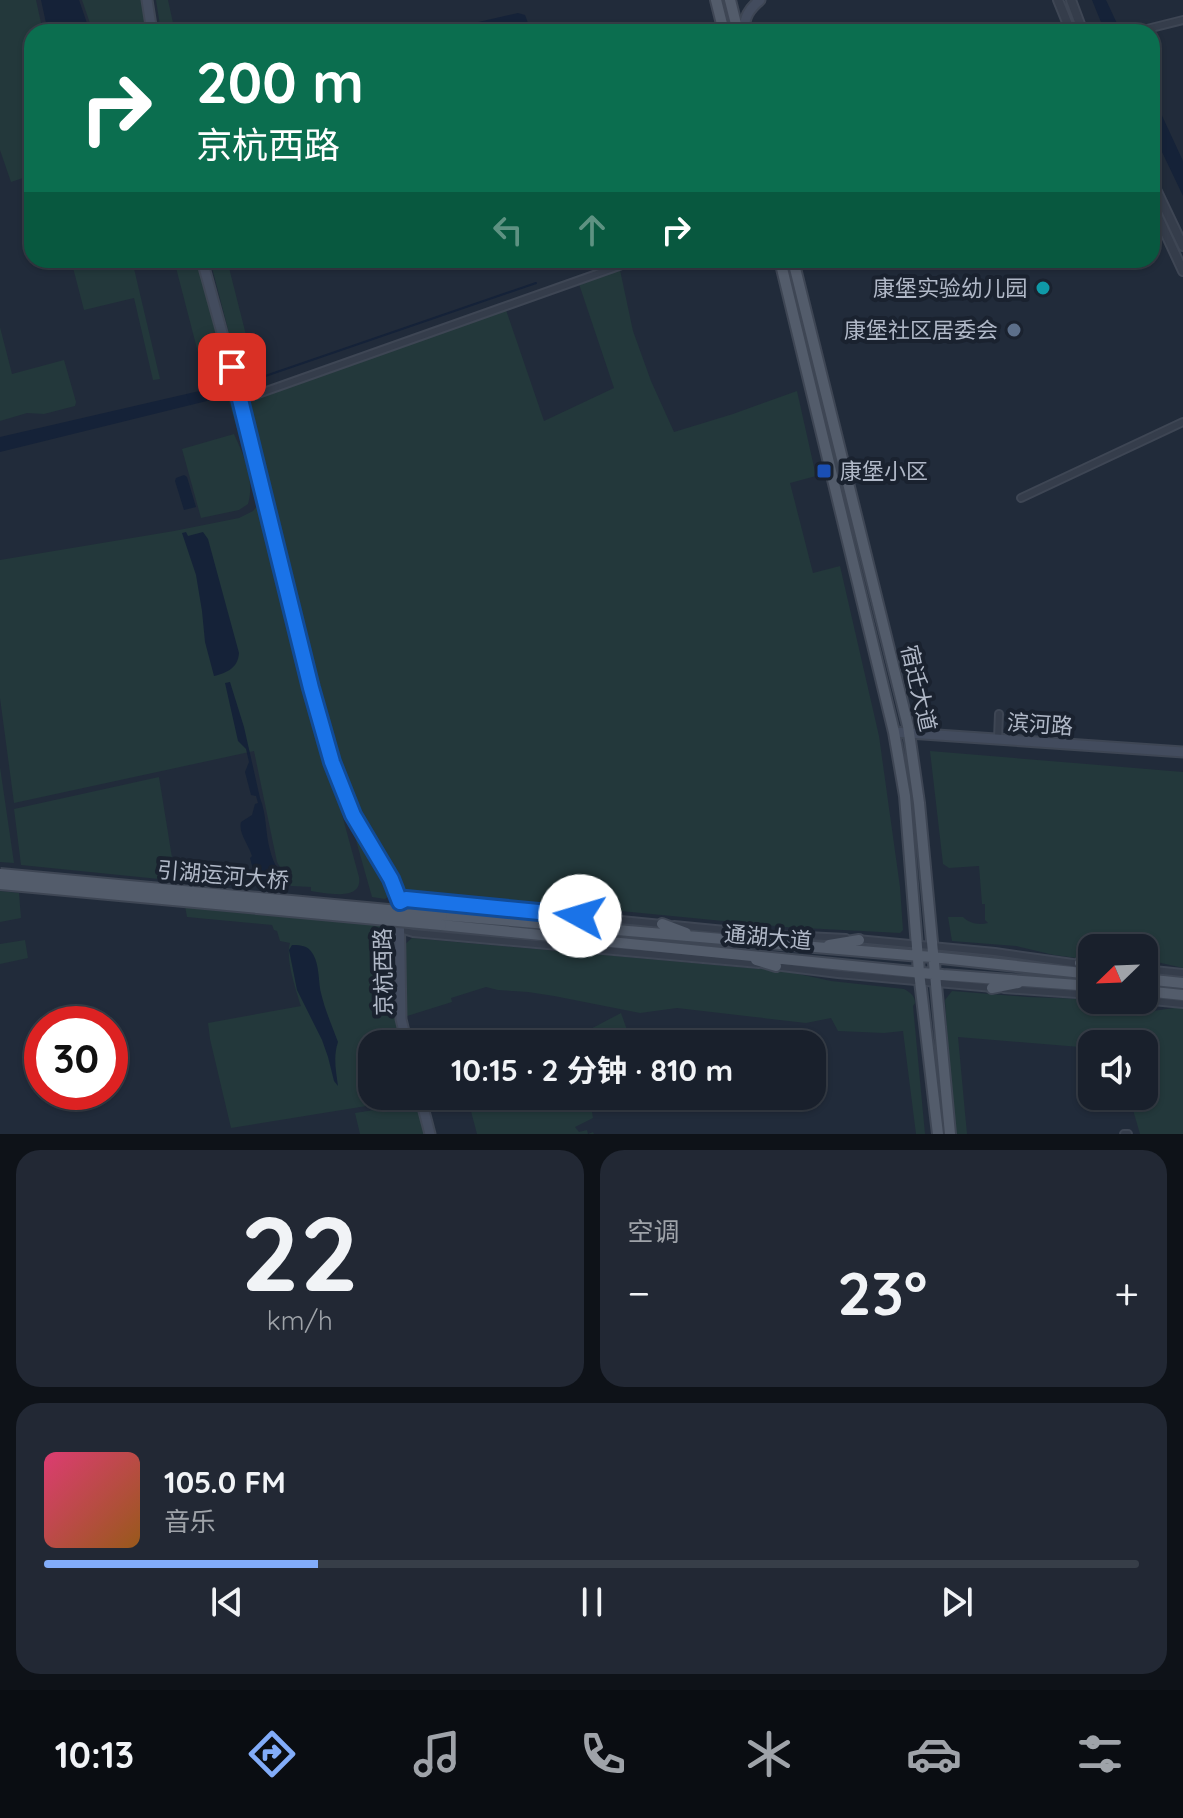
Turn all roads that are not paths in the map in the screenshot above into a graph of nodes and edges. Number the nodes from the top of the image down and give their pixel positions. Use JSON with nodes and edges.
{"nodes":[{"id":1,"x":147,"y":0,"type":"edge"},
{"id":2,"x":716,"y":0,"type":"edge"},
{"id":3,"x":760,"y":0,"type":"edge"},
{"id":4,"x":1058,"y":0,"type":"edge"},
{"id":5,"x":1071,"y":0,"type":"edge"},
{"id":6,"x":734,"y":1,"type":"edge"},
{"id":7,"x":1183,"y":20,"type":"edge"},
{"id":8,"x":151,"y":24,"type":"edge"},
{"id":9,"x":722,"y":24,"type":"edge"},
{"id":10,"x":739,"y":24,"type":"edge"},
{"id":11,"x":744,"y":24,"type":"edge"},
{"id":12,"x":1068,"y":24,"type":"edge"},
{"id":13,"x":1080,"y":24,"type":"edge"},
{"id":14,"x":1160,"y":26,"type":"edge"},
{"id":15,"x":1160,"y":198,"type":"edge"},
{"id":16,"x":1160,"y":221,"type":"edge"},
{"id":17,"x":1183,"y":246,"type":"edge"},
{"id":18,"x":204,"y":268,"type":"edge"},
{"id":19,"x":613,"y":268,"type":"edge"},
{"id":20,"x":782,"y":268,"type":"edge"},
{"id":21,"x":795,"y":268,"type":"edge"},
{"id":22,"x":1183,"y":271,"type":"edge"},
{"id":23,"x":241,"y":400,"type":"junction"},
{"id":24,"x":1183,"y":422,"type":"edge"},
{"id":25,"x":1021,"y":498,"type":"dead end"},
{"id":26,"x":999,"y":714,"type":"dead end"},
{"id":27,"x":894,"y":732,"type":"junction"},
{"id":28,"x":909,"y":732,"type":"junction"},
{"id":29,"x":998,"y":739,"type":"junction"},
{"id":30,"x":1183,"y":752,"type":"edge"},
{"id":31,"x":0,"y":874,"type":"edge"},
{"id":32,"x":0,"y":884,"type":"edge"},
{"id":33,"x":400,"y":902,"type":"junction"},
{"id":34,"x":441,"y":920,"type":"junction"},
{"id":35,"x":662,"y":924,"type":"junction"},
{"id":36,"x":400,"y":929,"type":"junction"},
{"id":37,"x":699,"y":937,"type":"junction"},
{"id":38,"x":859,"y":940,"type":"junction"},
{"id":39,"x":819,"y":948,"type":"junction"},
{"id":40,"x":917,"y":950,"type":"junction"},
{"id":41,"x":932,"y":952,"type":"junction"},
{"id":42,"x":870,"y":953,"type":"junction"},
{"id":43,"x":740,"y":954,"type":"junction"},
{"id":44,"x":987,"y":963,"type":"junction"},
{"id":45,"x":1078,"y":963,"type":"edge"},
{"id":46,"x":776,"y":966,"type":"junction"},
{"id":47,"x":869,"y":966,"type":"junction"},
{"id":48,"x":1158,"y":970,"type":"edge"},
{"id":49,"x":1078,"y":973,"type":"edge"},
{"id":50,"x":1183,"y":973,"type":"edge"},
{"id":51,"x":920,"y":976,"type":"junction"},
{"id":52,"x":934,"y":978,"type":"junction"},
{"id":53,"x":984,"y":978,"type":"junction"},
{"id":54,"x":1158,"y":980,"type":"edge"},
{"id":55,"x":1026,"y":981,"type":"junction"},
{"id":56,"x":1183,"y":983,"type":"edge"},
{"id":57,"x":1078,"y":985,"type":"edge"},
{"id":58,"x":992,"y":988,"type":"junction"},
{"id":59,"x":1158,"y":992,"type":"edge"},
{"id":60,"x":1078,"y":994,"type":"edge"},
{"id":61,"x":1183,"y":995,"type":"edge"},
{"id":62,"x":1158,"y":1002,"type":"edge"},
{"id":63,"x":1183,"y":1004,"type":"edge"},
{"id":64,"x":404,"y":1030,"type":"edge"},
{"id":65,"x":424,"y":1110,"type":"edge"},
{"id":66,"x":430,"y":1134,"type":"edge"},
{"id":67,"x":938,"y":1134,"type":"edge"},
{"id":68,"x":950,"y":1134,"type":"edge"}],
"edges":[{"from":1,"to":8,"type":"main road"},
{"from":2,"to":9,"type":"main road"},
{"from":3,"to":11,"type":"main road"},
{"from":4,"to":12,"type":"street"},
{"from":5,"to":13,"type":"street"},
{"from":6,"to":10,"type":"main road"},
{"from":7,"to":14,"type":"street"},
{"from":15,"to":17,"type":"street"},
{"from":16,"to":22,"type":"street"},
{"from":18,"to":23,"type":"main road","name":"京杭西路"},
{"from":19,"to":23,"type":"street"},
{"from":20,"to":27,"type":"main road","name":"宿迁大道"},
{"from":21,"to":28,"type":"main road","name":"宿迁大道"},
{"from":23,"to":33,"type":"main road","name":"京杭西路"},
{"from":24,"to":25,"type":"street"},
{"from":26,"to":29,"type":"street"},
{"from":27,"to":28,"type":"main road","name":"滨河路"},
{"from":27,"to":40,"type":"main road","name":"宿迁大道"},
{"from":28,"to":29,"type":"main road","name":"滨河路"},
{"from":28,"to":41,"type":"main road","name":"宿迁大道"},
{"from":29,"to":30,"type":"main road","name":"滨河路"},
{"from":31,"to":34,"type":"main road","name":"引湖运河大桥","bridge":true},
{"from":32,"to":34,"type":"main road","name":"引湖运河大桥","bridge":true},
{"from":33,"to":35,"type":"street"},
{"from":33,"to":36,"type":"main road","name":"京杭西路"},
{"from":34,"to":37,"type":"main road","name":"通湖大道"},
{"from":34,"to":43,"type":"main road","name":"通湖大道"},
{"from":35,"to":37,"type":"main road"},
{"from":35,"to":38,"type":"street"},
{"from":36,"to":46,"type":"street"},
{"from":36,"to":64,"type":"main road","name":"京杭西路"},
{"from":37,"to":39,"type":"main road","name":"通湖大道"},
{"from":38,"to":39,"type":"main road"},
{"from":38,"to":40,"type":"street"},
{"from":39,"to":42,"type":"main road","name":"通湖大道"},
{"from":40,"to":41,"type":"main road","name":"通湖大道"},
{"from":40,"to":42,"type":"main road","name":"通湖大道"},
{"from":40,"to":51,"type":"main road","name":"宿迁大道"},
{"from":41,"to":44,"type":"main road","name":"通湖大道"},
{"from":41,"to":45,"type":"street"},
{"from":41,"to":52,"type":"main road","name":"宿迁大道"},
{"from":42,"to":47,"type":"main road"},
{"from":43,"to":46,"type":"main road"},
{"from":43,"to":47,"type":"main road","name":"通湖大道"},
{"from":44,"to":49,"type":"main road","name":"通湖大道"},
{"from":44,"to":53,"type":"main road"},
{"from":46,"to":51,"type":"street"},
{"from":47,"to":51,"type":"main road","name":"通湖大道"},
{"from":48,"to":50,"type":"street"},
{"from":51,"to":52,"type":"main road","name":"通湖大道"},
{"from":51,"to":67,"type":"main road","name":"宿迁大道"},
{"from":52,"to":53,"type":"main road","name":"通湖大道"},
{"from":52,"to":58,"type":"street"},
{"from":52,"to":68,"type":"main road","name":"宿迁大道"},
{"from":53,"to":55,"type":"main road","name":"通湖大道"},
{"from":54,"to":56,"type":"main road"},
{"from":55,"to":57,"type":"main road","name":"通湖大道"},
{"from":55,"to":58,"type":"main road"},
{"from":58,"to":60,"type":"street"},
{"from":59,"to":61,"type":"main road"},
{"from":62,"to":63,"type":"street"},
{"from":65,"to":66,"type":"main road"}]}
